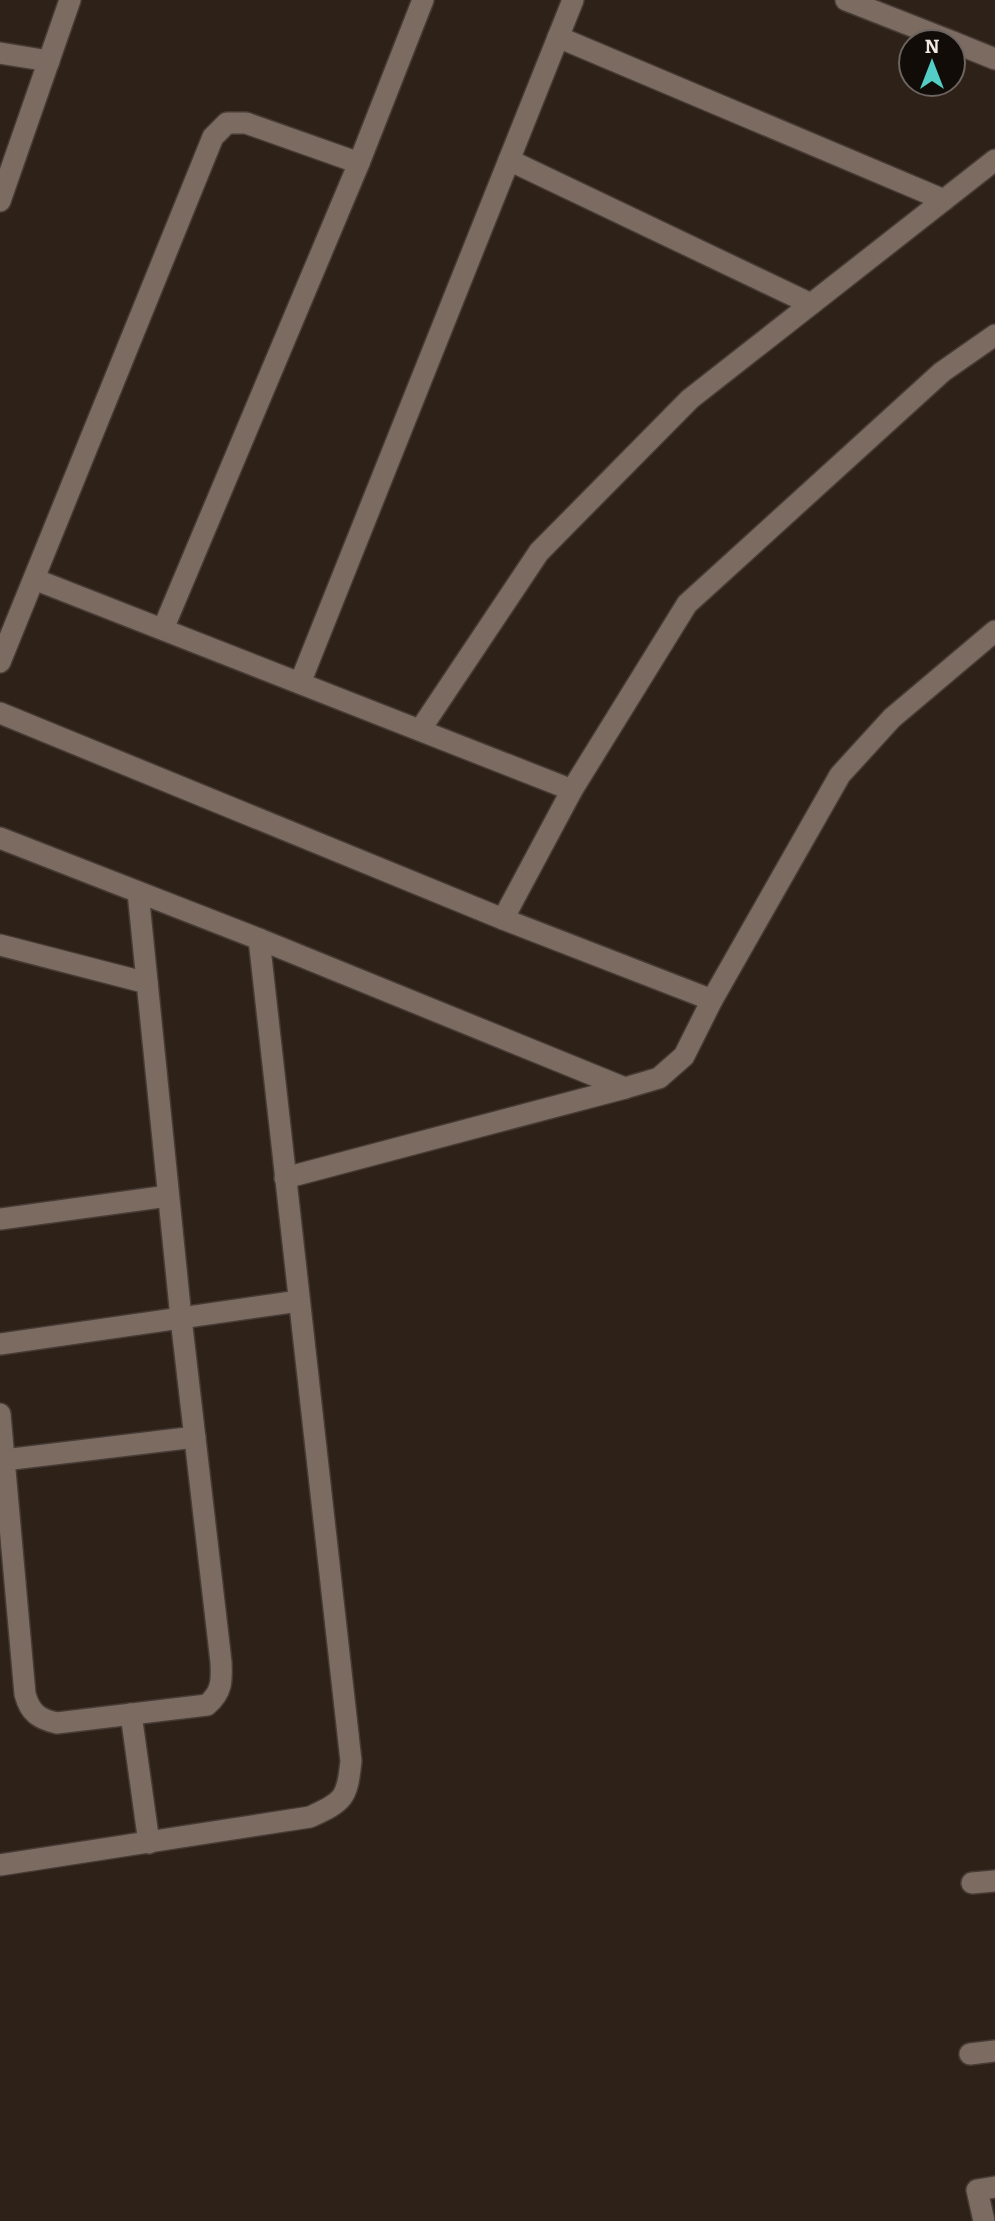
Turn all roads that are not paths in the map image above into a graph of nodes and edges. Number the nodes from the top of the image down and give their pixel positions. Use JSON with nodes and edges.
{"nodes":[{"id":1,"x":70,"y":0,"type":"edge"},
{"id":2,"x":423,"y":0,"type":"edge"},
{"id":3,"x":573,"y":0,"type":"edge"},
{"id":4,"x":846,"y":0,"type":"edge"},
{"id":5,"x":917,"y":28,"type":"edge"},
{"id":6,"x":558,"y":37,"type":"junction"},
{"id":7,"x":967,"y":48,"type":"edge"},
{"id":8,"x":0,"y":53,"type":"edge"},
{"id":9,"x":995,"y":59,"type":"edge"},
{"id":10,"x":49,"y":61,"type":"junction"},
{"id":11,"x":509,"y":160,"type":"junction"},
{"id":12,"x":995,"y":160,"type":"edge"},
{"id":13,"x":359,"y":163,"type":"junction"},
{"id":14,"x":944,"y":200,"type":"junction"},
{"id":15,"x":0,"y":201,"type":"edge"},
{"id":16,"x":811,"y":304,"type":"junction"},
{"id":17,"x":995,"y":335,"type":"edge"},
{"id":18,"x":34,"y":579,"type":"junction"},
{"id":19,"x":163,"y":629,"type":"junction"},
{"id":20,"x":995,"y":631,"type":"edge"},
{"id":21,"x":0,"y":662,"type":"edge"},
{"id":22,"x":300,"y":683,"type":"junction"},
{"id":23,"x":0,"y":713,"type":"edge"},
{"id":24,"x":421,"y":730,"type":"junction"},
{"id":25,"x":572,"y":790,"type":"junction"},
{"id":26,"x":0,"y":838,"type":"edge"},
{"id":27,"x":138,"y":892,"type":"junction"},
{"id":28,"x":503,"y":919,"type":"junction"},
{"id":29,"x":259,"y":939,"type":"junction"},
{"id":30,"x":0,"y":945,"type":"edge"},
{"id":31,"x":147,"y":983,"type":"junction"},
{"id":32,"x":712,"y":1000,"type":"junction"},
{"id":33,"x":625,"y":1088,"type":"junction"},
{"id":34,"x":285,"y":1178,"type":"junction"},
{"id":35,"x":168,"y":1196,"type":"junction"},
{"id":36,"x":0,"y":1219,"type":"edge"},
{"id":37,"x":299,"y":1301,"type":"junction"},
{"id":38,"x":181,"y":1318,"type":"junction"},
{"id":39,"x":0,"y":1345,"type":"edge"},
{"id":40,"x":0,"y":1414,"type":"edge"},
{"id":41,"x":195,"y":1437,"type":"junction"},
{"id":42,"x":4,"y":1460,"type":"junction"},
{"id":43,"x":6,"y":1552,"type":"edge"},
{"id":44,"x":131,"y":1714,"type":"junction"},
{"id":45,"x":149,"y":1843,"type":"junction"},
{"id":46,"x":0,"y":1866,"type":"edge"},
{"id":47,"x":995,"y":1881,"type":"edge"},
{"id":48,"x":972,"y":1883,"type":"dead end"},
{"id":49,"x":995,"y":2051,"type":"edge"},
{"id":50,"x":970,"y":2054,"type":"dead end"},
{"id":51,"x":995,"y":2188,"type":"edge"},
{"id":52,"x":984,"y":2221,"type":"edge"}],
"edges":[{"from":1,"to":10,"type":"street"},
{"from":2,"to":13,"type":"street"},
{"from":3,"to":6,"type":"street"},
{"from":4,"to":5,"type":"street"},
{"from":6,"to":11,"type":"street"},
{"from":6,"to":14,"type":"street"},
{"from":7,"to":9,"type":"street"},
{"from":8,"to":10,"type":"street"},
{"from":10,"to":15,"type":"street"},
{"from":11,"to":16,"type":"street"},
{"from":11,"to":22,"type":"street"},
{"from":12,"to":14,"type":"street"},
{"from":13,"to":18,"type":"street"},
{"from":13,"to":19,"type":"street"},
{"from":14,"to":16,"type":"street"},
{"from":16,"to":24,"type":"street"},
{"from":17,"to":25,"type":"street"},
{"from":18,"to":19,"type":"street"},
{"from":18,"to":21,"type":"street"},
{"from":19,"to":22,"type":"street"},
{"from":20,"to":32,"type":"street"},
{"from":22,"to":24,"type":"street"},
{"from":23,"to":28,"type":"street"},
{"from":24,"to":25,"type":"street"},
{"from":25,"to":28,"type":"street"},
{"from":26,"to":27,"type":"street"},
{"from":27,"to":29,"type":"street"},
{"from":27,"to":31,"type":"street"},
{"from":28,"to":32,"type":"street"},
{"from":29,"to":33,"type":"street"},
{"from":29,"to":34,"type":"street"},
{"from":30,"to":31,"type":"street"},
{"from":31,"to":35,"type":"street"},
{"from":32,"to":33,"type":"street"},
{"from":33,"to":34,"type":"street"},
{"from":34,"to":37,"type":"street"},
{"from":35,"to":36,"type":"street"},
{"from":35,"to":38,"type":"street"},
{"from":37,"to":38,"type":"street"},
{"from":37,"to":45,"type":"street"},
{"from":38,"to":39,"type":"street"},
{"from":38,"to":41,"type":"street"},
{"from":40,"to":42,"type":"street"},
{"from":41,"to":42,"type":"street"},
{"from":41,"to":44,"type":"street"},
{"from":42,"to":43,"type":"street"},
{"from":43,"to":44,"type":"street"},
{"from":44,"to":45,"type":"street"},
{"from":45,"to":46,"type":"street"},
{"from":47,"to":48,"type":"street"},
{"from":49,"to":50,"type":"street"},
{"from":51,"to":52,"type":"street"}]}
